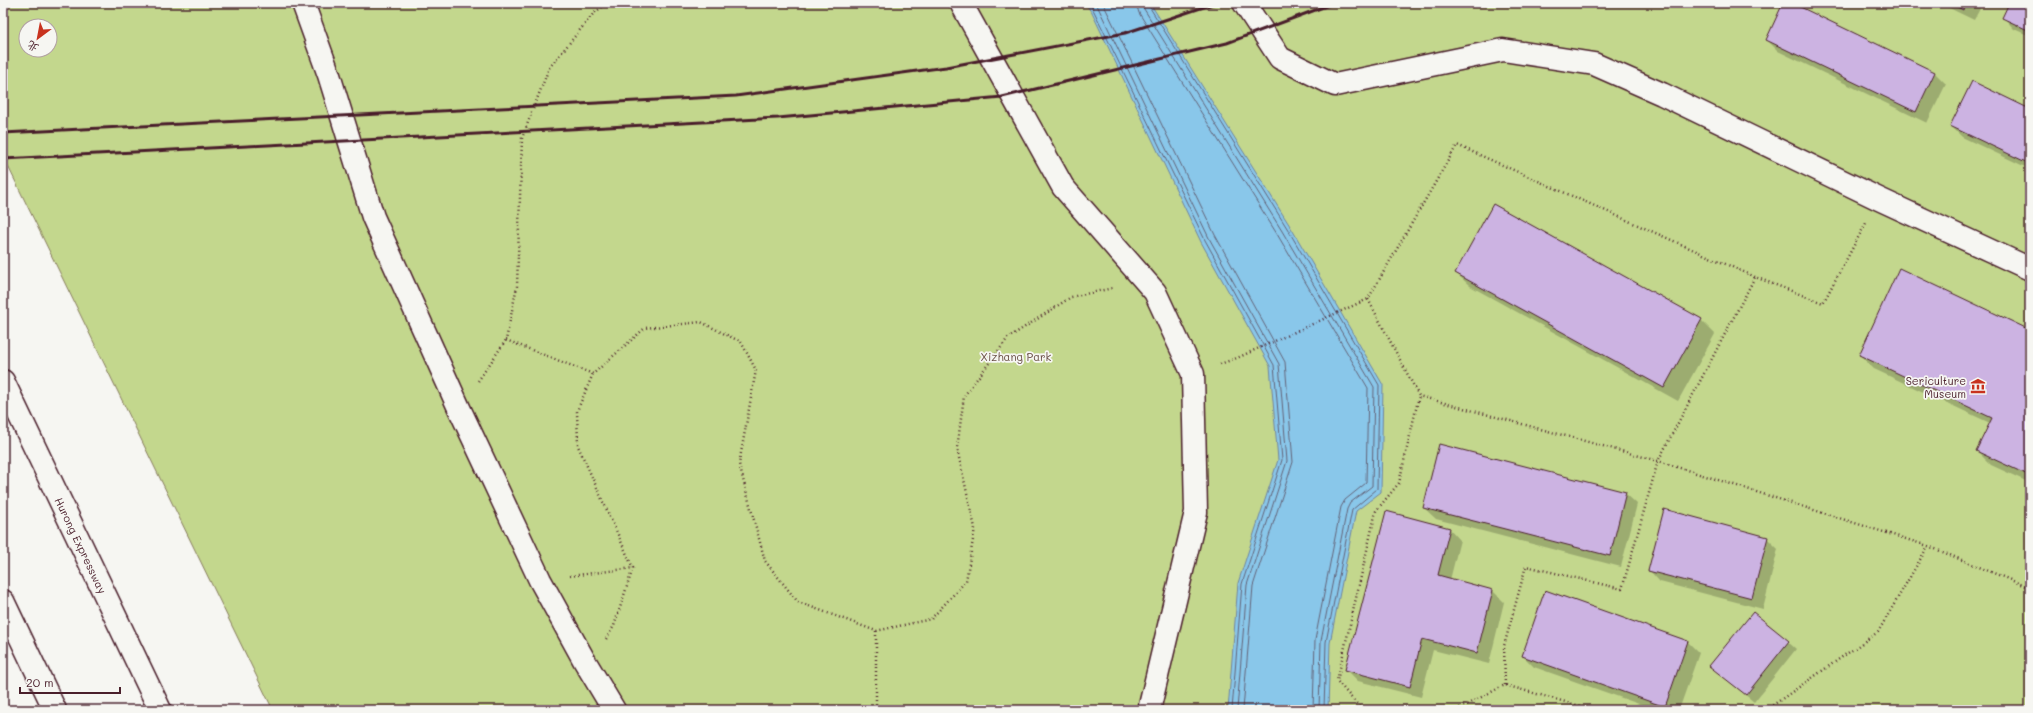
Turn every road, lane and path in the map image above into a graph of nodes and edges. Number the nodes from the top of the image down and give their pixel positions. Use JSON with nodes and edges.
{"nodes":[{"id":1,"x":303,"y":3,"type":"edge"},
{"id":2,"x":607,"y":3,"type":"edge"},
{"id":3,"x":961,"y":3,"type":"edge"},
{"id":4,"x":1244,"y":3,"type":"edge"},
{"id":5,"x":1880,"y":200,"type":"junction"},
{"id":6,"x":2030,"y":269,"type":"edge"},
{"id":7,"x":1755,"y":277,"type":"junction"},
{"id":8,"x":1145,"y":280,"type":"junction"},
{"id":9,"x":1368,"y":299,"type":"junction"},
{"id":10,"x":506,"y":340,"type":"junction"},
{"id":11,"x":1237,"y":358,"type":"dead end"},
{"id":12,"x":593,"y":374,"type":"junction"},
{"id":13,"x":3,"y":380,"type":"edge"},
{"id":14,"x":1419,"y":396,"type":"junction"},
{"id":15,"x":459,"y":408,"type":"junction"},
{"id":16,"x":1658,"y":461,"type":"junction"},
{"id":17,"x":1928,"y":546,"type":"junction"},
{"id":18,"x":633,"y":568,"type":"junction"},
{"id":19,"x":540,"y":580,"type":"junction"},
{"id":20,"x":2030,"y":588,"type":"edge"},
{"id":21,"x":3,"y":601,"type":"edge"},
{"id":22,"x":876,"y":631,"type":"junction"},
{"id":23,"x":584,"y":660,"type":"junction"},
{"id":24,"x":1505,"y":685,"type":"junction"},
{"id":25,"x":55,"y":710,"type":"edge"},
{"id":26,"x":160,"y":710,"type":"edge"},
{"id":27,"x":614,"y":710,"type":"edge"},
{"id":28,"x":876,"y":710,"type":"edge"},
{"id":29,"x":1149,"y":710,"type":"edge"},
{"id":30,"x":1362,"y":710,"type":"edge"},
{"id":31,"x":1456,"y":710,"type":"edge"},
{"id":32,"x":1594,"y":710,"type":"edge"},
{"id":33,"x":1766,"y":710,"type":"edge"}],
"edges":[{"from":1,"to":15,"type":"main road"},
{"from":2,"to":10,"type":"path"},
{"from":3,"to":8,"type":"main road"},
{"from":4,"to":5,"type":"main road"},
{"from":5,"to":6,"type":"main road"},
{"from":5,"to":7,"type":"path"},
{"from":7,"to":9,"type":"path"},
{"from":7,"to":16,"type":"path"},
{"from":8,"to":22,"type":"path"},
{"from":8,"to":29,"type":"main road"},
{"from":9,"to":11,"type":"path"},
{"from":9,"to":14,"type":"path"},
{"from":10,"to":12,"type":"path"},
{"from":10,"to":15,"type":"path"},
{"from":12,"to":18,"type":"path"},
{"from":12,"to":22,"type":"path"},
{"from":13,"to":26,"type":"main road","name":"Hurong Expressway"},
{"from":14,"to":16,"type":"path"},
{"from":14,"to":30,"type":"path"},
{"from":15,"to":19,"type":"main road"},
{"from":16,"to":17,"type":"path"},
{"from":16,"to":24,"type":"path"},
{"from":17,"to":20,"type":"path"},
{"from":17,"to":33,"type":"path"},
{"from":18,"to":19,"type":"path"},
{"from":18,"to":23,"type":"path"},
{"from":19,"to":23,"type":"main road"},
{"from":21,"to":25,"type":"main road"},
{"from":22,"to":28,"type":"path"},
{"from":23,"to":27,"type":"main road"},
{"from":24,"to":31,"type":"path"},
{"from":24,"to":32,"type":"path"}]}
